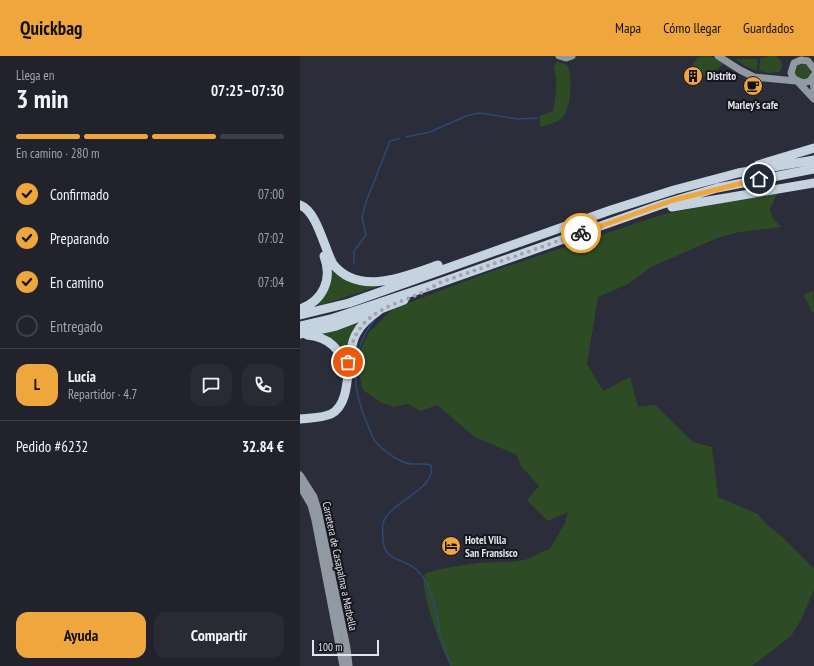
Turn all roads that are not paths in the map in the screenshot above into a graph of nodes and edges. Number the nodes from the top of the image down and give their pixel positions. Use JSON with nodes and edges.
{"nodes":[{"id":1,"x":559,"y":56,"type":"edge"},
{"id":2,"x":572,"y":56,"type":"edge"},
{"id":3,"x":718,"y":56,"type":"edge"},
{"id":4,"x":813,"y":65,"type":"edge"},
{"id":5,"x":792,"y":66,"type":"junction"},
{"id":6,"x":814,"y":76,"type":"edge"},
{"id":7,"x":776,"y":80,"type":"junction"},
{"id":8,"x":798,"y":82,"type":"junction"},
{"id":9,"x":814,"y":90,"type":"edge"},
{"id":10,"x":814,"y":99,"type":"edge"},
{"id":11,"x":814,"y":148,"type":"edge"},
{"id":12,"x":814,"y":160,"type":"edge"},
{"id":13,"x":814,"y":169,"type":"edge"},
{"id":14,"x":738,"y":173,"type":"junction"},
{"id":15,"x":814,"y":183,"type":"edge"},
{"id":16,"x":300,"y":205,"type":"edge"},
{"id":17,"x":300,"y":210,"type":"edge"},
{"id":18,"x":642,"y":212,"type":"junction"},
{"id":19,"x":477,"y":257,"type":"junction"},
{"id":20,"x":439,"y":283,"type":"junction"},
{"id":21,"x":382,"y":308,"type":"junction"},
{"id":22,"x":300,"y":309,"type":"edge"},
{"id":23,"x":300,"y":315,"type":"edge"},
{"id":24,"x":300,"y":326,"type":"edge"},
{"id":25,"x":300,"y":334,"type":"edge"},
{"id":26,"x":300,"y":414,"type":"edge"},
{"id":27,"x":300,"y":419,"type":"edge"},
{"id":28,"x":300,"y":475,"type":"edge"},
{"id":29,"x":300,"y":486,"type":"edge"},
{"id":30,"x":343,"y":666,"type":"edge"},
{"id":31,"x":349,"y":666,"type":"edge"}],
"edges":[{"from":1,"to":2,"type":"main road"},
{"from":3,"to":7,"type":"main road"},
{"from":4,"to":5,"type":"main road"},
{"from":5,"to":7,"type":"main road"},
{"from":5,"to":8,"type":"main road"},
{"from":6,"to":8,"type":"main road"},
{"from":6,"to":9,"type":"main road"},
{"from":7,"to":8,"type":"main road"},
{"from":8,"to":10,"type":"main road"},
{"from":11,"to":14,"type":"highway"},
{"from":12,"to":14,"type":"highway"},
{"from":13,"to":18,"type":"highway"},
{"from":14,"to":19,"type":"highway"},
{"from":15,"to":18,"type":"highway"},
{"from":16,"to":19,"type":"highway"},
{"from":17,"to":22,"type":"highway"},
{"from":18,"to":20,"type":"highway"},
{"from":19,"to":23,"type":"highway"},
{"from":20,"to":21,"type":"highway"},
{"from":20,"to":24,"type":"highway"},
{"from":21,"to":25,"type":"highway"},
{"from":21,"to":27,"type":"highway"},
{"from":25,"to":26,"type":"highway"},
{"from":28,"to":31,"type":"main road","name":"Carretera de Casapalma a Marbella"},
{"from":29,"to":30,"type":"main road","name":"Carretera de Casapalma a Marbella"}]}
